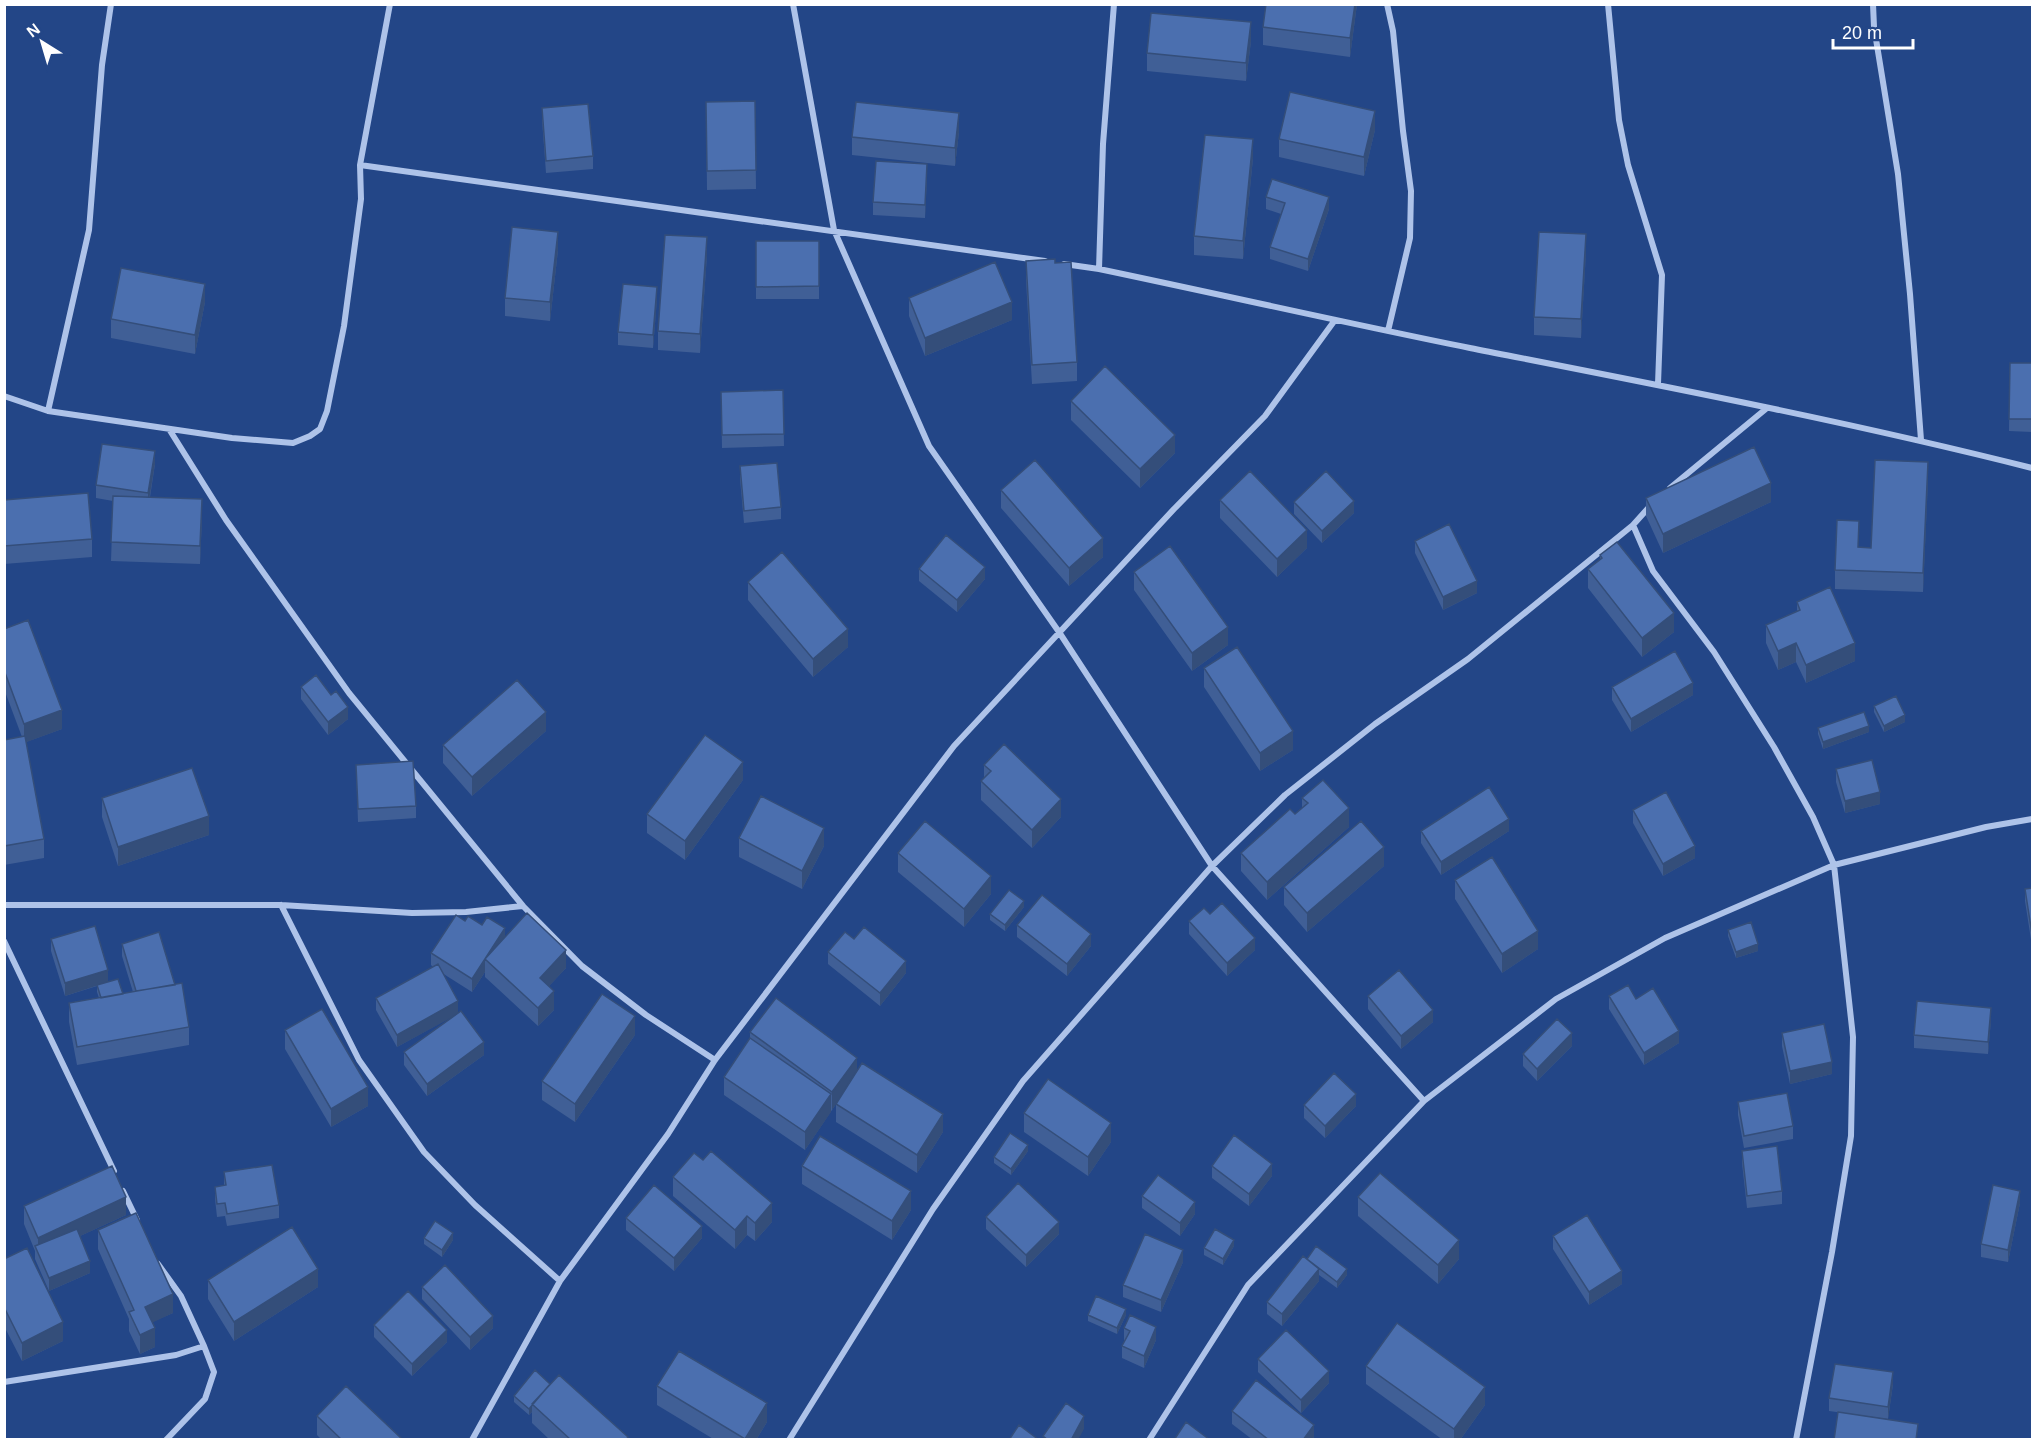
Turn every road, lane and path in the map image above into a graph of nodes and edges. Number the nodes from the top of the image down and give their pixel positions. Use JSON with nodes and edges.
{"nodes":[{"id":1,"x":111,"y":4,"type":"edge"},
{"id":2,"x":390,"y":4,"type":"edge"},
{"id":3,"x":794,"y":4,"type":"edge"},
{"id":4,"x":1114,"y":4,"type":"edge"},
{"id":5,"x":1387,"y":4,"type":"edge"},
{"id":6,"x":1608,"y":4,"type":"edge"},
{"id":7,"x":1873,"y":4,"type":"edge"},
{"id":8,"x":360,"y":165,"type":"junction"},
{"id":9,"x":834,"y":230,"type":"junction"},
{"id":10,"x":1099,"y":269,"type":"junction"},
{"id":11,"x":1335,"y":320,"type":"junction"},
{"id":12,"x":1388,"y":331,"type":"junction"},
{"id":13,"x":1658,"y":384,"type":"junction"},
{"id":14,"x":4,"y":396,"type":"edge"},
{"id":15,"x":1767,"y":408,"type":"junction"},
{"id":16,"x":48,"y":411,"type":"junction"},
{"id":17,"x":169,"y":429,"type":"junction"},
{"id":18,"x":1920,"y":440,"type":"junction"},
{"id":19,"x":2032,"y":468,"type":"edge"},
{"id":20,"x":1668,"y":490,"type":"edge"},
{"id":21,"x":1659,"y":497,"type":"edge"},
{"id":22,"x":1633,"y":525,"type":"junction"},
{"id":23,"x":1059,"y":632,"type":"junction"},
{"id":24,"x":2032,"y":819,"type":"edge"},
{"id":25,"x":1834,"y":865,"type":"junction"},
{"id":26,"x":1212,"y":866,"type":"junction"},
{"id":27,"x":4,"y":905,"type":"edge"},
{"id":28,"x":281,"y":905,"type":"junction"},
{"id":29,"x":523,"y":906,"type":"junction"},
{"id":30,"x":4,"y":941,"type":"edge"},
{"id":31,"x":715,"y":1060,"type":"junction"},
{"id":32,"x":1424,"y":1101,"type":"junction"},
{"id":33,"x":140,"y":1227,"type":"edge"},
{"id":34,"x":155,"y":1259,"type":"edge"},
{"id":35,"x":560,"y":1281,"type":"junction"},
{"id":36,"x":204,"y":1346,"type":"junction"},
{"id":37,"x":4,"y":1382,"type":"edge"},
{"id":38,"x":166,"y":1440,"type":"edge"},
{"id":39,"x":472,"y":1440,"type":"edge"},
{"id":40,"x":789,"y":1440,"type":"edge"},
{"id":41,"x":1149,"y":1440,"type":"edge"},
{"id":42,"x":1796,"y":1440,"type":"edge"}],
"edges":[{"from":1,"to":16,"type":"street"},
{"from":2,"to":8,"type":"street"},
{"from":3,"to":9,"type":"street"},
{"from":4,"to":10,"type":"street"},
{"from":5,"to":12,"type":"street"},
{"from":6,"to":13,"type":"street"},
{"from":7,"to":18,"type":"street"},
{"from":8,"to":9,"type":"street"},
{"from":8,"to":17,"type":"street"},
{"from":9,"to":10,"type":"street"},
{"from":9,"to":23,"type":"street"},
{"from":10,"to":11,"type":"street"},
{"from":11,"to":12,"type":"street"},
{"from":11,"to":23,"type":"street"},
{"from":12,"to":13,"type":"street"},
{"from":13,"to":15,"type":"street"},
{"from":14,"to":16,"type":"street"},
{"from":15,"to":18,"type":"street"},
{"from":15,"to":20,"type":"street"},
{"from":16,"to":17,"type":"street"},
{"from":17,"to":29,"type":"street"},
{"from":18,"to":19,"type":"street"},
{"from":21,"to":22,"type":"street"},
{"from":22,"to":25,"type":"street"},
{"from":22,"to":26,"type":"street"},
{"from":23,"to":26,"type":"street"},
{"from":23,"to":31,"type":"street"},
{"from":24,"to":25,"type":"street"},
{"from":25,"to":32,"type":"street"},
{"from":25,"to":42,"type":"street"},
{"from":26,"to":32,"type":"street"},
{"from":26,"to":40,"type":"street"},
{"from":27,"to":28,"type":"street"},
{"from":28,"to":29,"type":"street"},
{"from":28,"to":35,"type":"street"},
{"from":29,"to":31,"type":"street"},
{"from":30,"to":33,"type":"street"},
{"from":31,"to":35,"type":"street"},
{"from":32,"to":41,"type":"street"},
{"from":34,"to":36,"type":"street"},
{"from":35,"to":39,"type":"street"},
{"from":36,"to":37,"type":"street"},
{"from":36,"to":38,"type":"street"}]}
